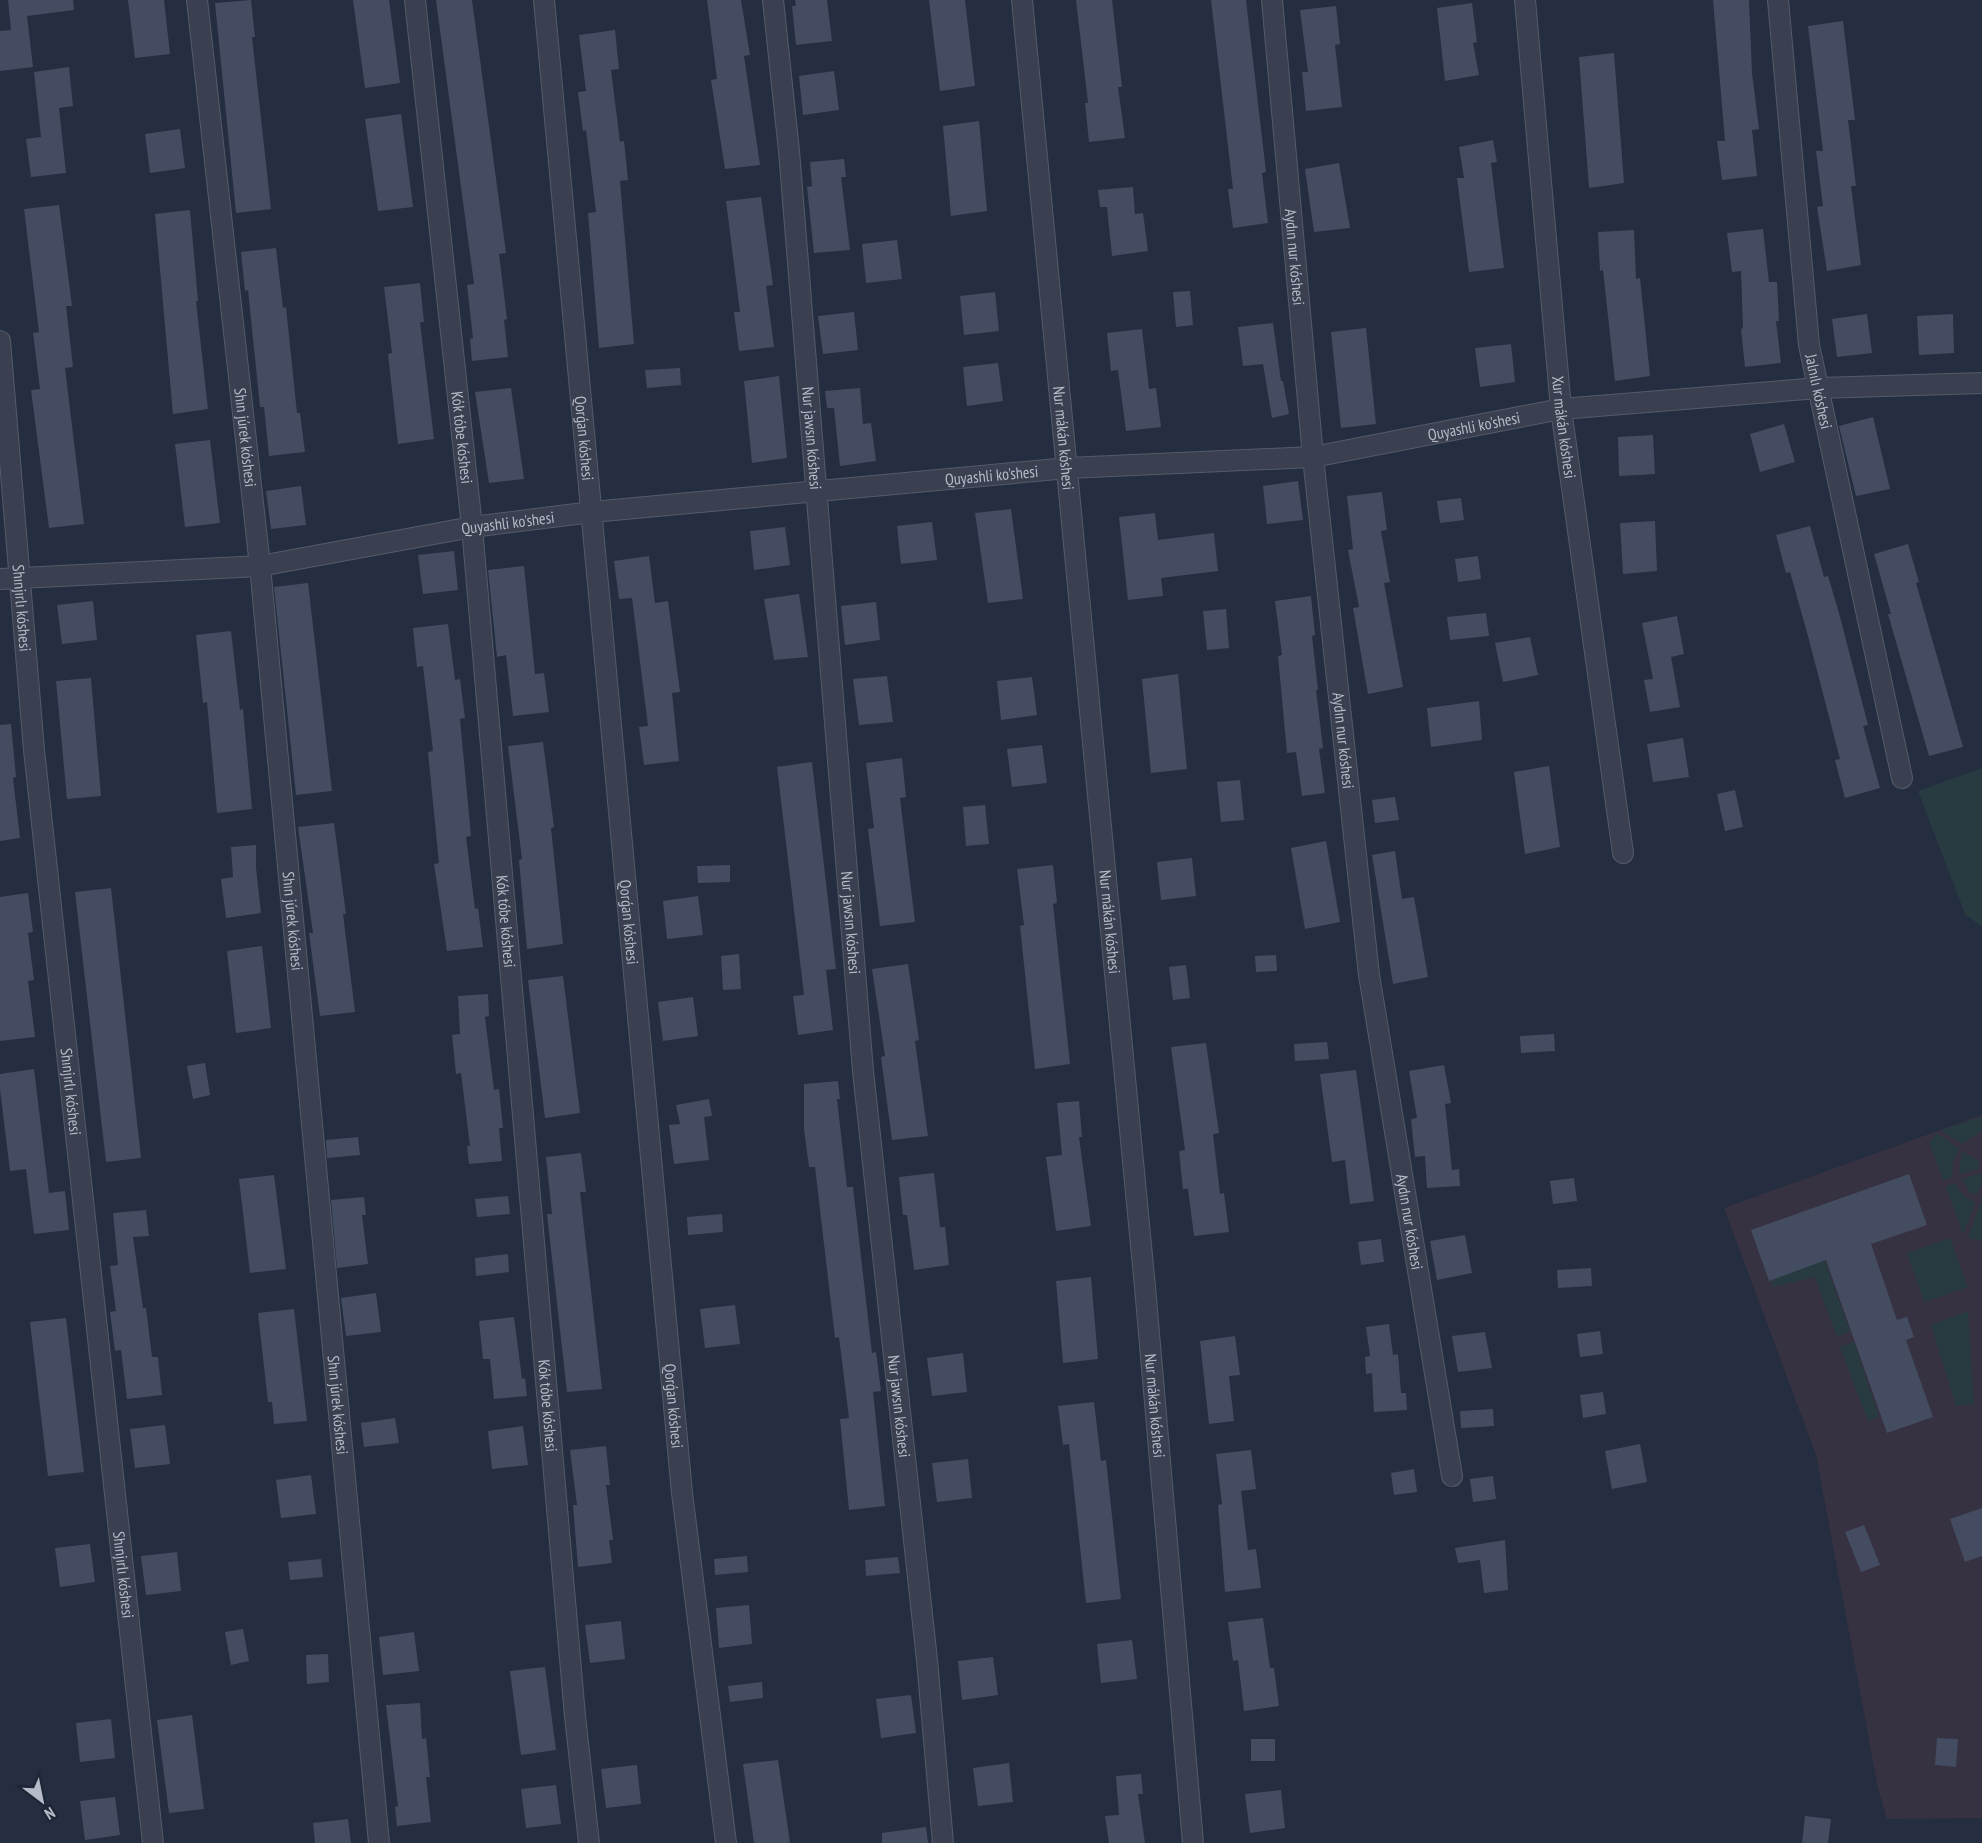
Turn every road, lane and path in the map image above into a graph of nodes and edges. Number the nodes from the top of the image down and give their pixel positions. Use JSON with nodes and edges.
{"nodes":[{"id":1,"x":196,"y":0,"type":"edge"},
{"id":2,"x":415,"y":0,"type":"edge"},
{"id":3,"x":543,"y":0,"type":"edge"},
{"id":4,"x":773,"y":0,"type":"edge"},
{"id":5,"x":1022,"y":0,"type":"edge"},
{"id":6,"x":1272,"y":0,"type":"edge"},
{"id":7,"x":1525,"y":0,"type":"edge"},
{"id":8,"x":1778,"y":0,"type":"edge"},
{"id":9,"x":0,"y":341,"type":"edge"},
{"id":10,"x":1982,"y":383,"type":"edge"},
{"id":11,"x":1820,"y":388,"type":"junction"},
{"id":12,"x":1561,"y":409,"type":"junction"},
{"id":13,"x":1313,"y":457,"type":"junction"},
{"id":14,"x":1068,"y":468,"type":"junction"},
{"id":15,"x":817,"y":493,"type":"junction"},
{"id":16,"x":592,"y":512,"type":"junction"},
{"id":17,"x":472,"y":527,"type":"junction"},
{"id":18,"x":261,"y":566,"type":"junction"},
{"id":19,"x":0,"y":579,"type":"edge"},
{"id":20,"x":20,"y":579,"type":"junction"},
{"id":21,"x":1902,"y":778,"type":"dead end"},
{"id":22,"x":1623,"y":853,"type":"dead end"},
{"id":23,"x":1452,"y":1476,"type":"dead end"},
{"id":24,"x":153,"y":1843,"type":"edge"},
{"id":25,"x":379,"y":1843,"type":"edge"},
{"id":26,"x":590,"y":1843,"type":"edge"},
{"id":27,"x":726,"y":1843,"type":"edge"},
{"id":28,"x":943,"y":1843,"type":"edge"},
{"id":29,"x":1193,"y":1843,"type":"edge"}],
"edges":[{"from":1,"to":18,"type":"street","name":"Shın júrek kóshesi"},
{"from":2,"to":17,"type":"street","name":"Kók tóbe kóshesi"},
{"from":3,"to":16,"type":"street","name":"Qorǵan kóshesi"},
{"from":4,"to":15,"type":"street","name":"Nur jawsın kóshesi"},
{"from":5,"to":14,"type":"street","name":"Nur mákán kóshesi"},
{"from":6,"to":13,"type":"street","name":"Aydın nur kóshesi"},
{"from":7,"to":12,"type":"street","name":"Xur mákán kóshesi"},
{"from":8,"to":11,"type":"street","name":"Jalnılı kóshesi"},
{"from":9,"to":20,"type":"street","name":"Shınjırlı kóshesi"},
{"from":10,"to":11,"type":"street","name":"Quyashli ko'shesi"},
{"from":11,"to":12,"type":"street","name":"Quyashli ko'shesi"},
{"from":11,"to":21,"type":"street","name":"Jalnılı kóshesi"},
{"from":12,"to":13,"type":"street","name":"Quyashli ko'shesi"},
{"from":12,"to":22,"type":"street","name":"Xur mákán kóshesi"},
{"from":13,"to":14,"type":"street","name":"Quyashli ko'shesi"},
{"from":13,"to":23,"type":"street","name":"Aydın nur kóshesi"},
{"from":14,"to":15,"type":"street","name":"Quyashli ko'shesi"},
{"from":14,"to":29,"type":"street","name":"Nur mákán kóshesi"},
{"from":15,"to":16,"type":"street","name":"Quyashli ko'shesi"},
{"from":15,"to":28,"type":"street","name":"Nur jawsın kóshesi"},
{"from":16,"to":17,"type":"street","name":"Quyashli ko'shesi"},
{"from":16,"to":27,"type":"street","name":"Qorǵan kóshesi"},
{"from":17,"to":18,"type":"street","name":"Quyashli ko'shesi"},
{"from":17,"to":26,"type":"street","name":"Kók tóbe kóshesi"},
{"from":18,"to":20,"type":"street","name":"Quyashli ko'shesi"},
{"from":18,"to":25,"type":"street","name":"Shın júrek kóshesi"},
{"from":19,"to":20,"type":"street","name":"Quyashli ko'shesi"},
{"from":20,"to":24,"type":"street","name":"Shınjırlı kóshesi"}]}
